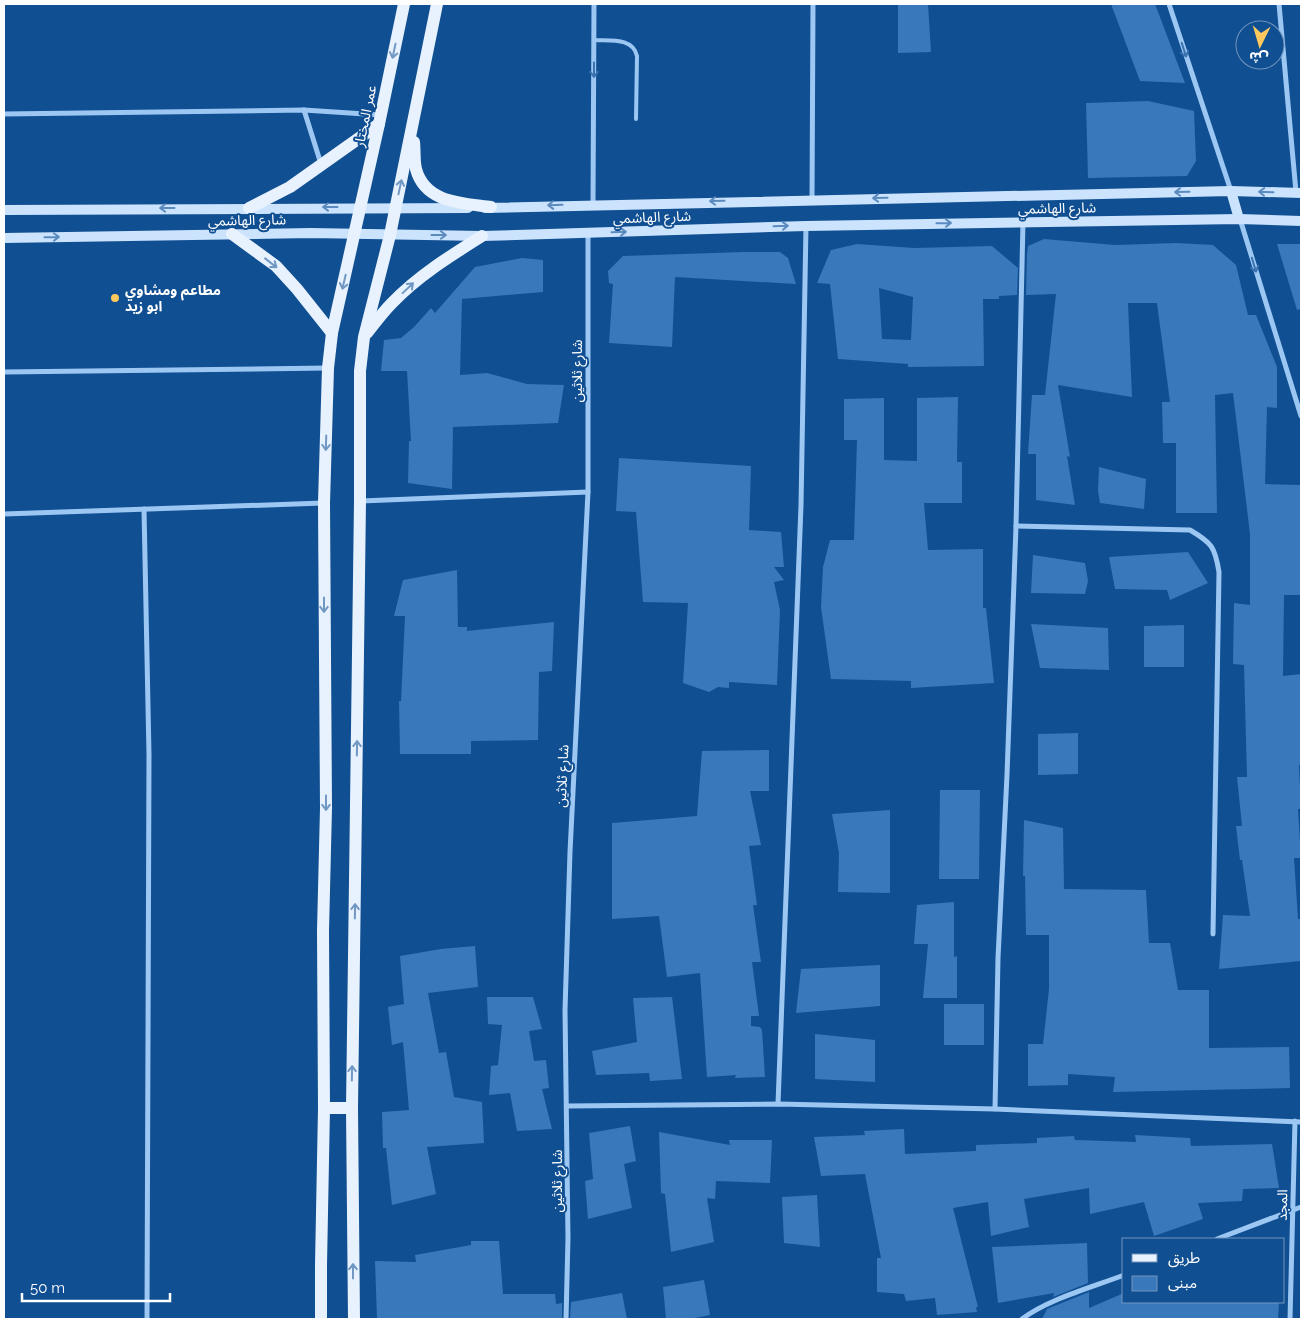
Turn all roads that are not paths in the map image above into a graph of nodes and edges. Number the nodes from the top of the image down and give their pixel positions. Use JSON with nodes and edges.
{"nodes":[{"id":1,"x":404,"y":4,"type":"edge"},
{"id":2,"x":437,"y":4,"type":"edge"},
{"id":3,"x":594,"y":4,"type":"edge"},
{"id":4,"x":813,"y":4,"type":"edge"},
{"id":5,"x":1169,"y":4,"type":"edge"},
{"id":6,"x":1279,"y":4,"type":"edge"},
{"id":7,"x":594,"y":40,"type":"junction"},
{"id":8,"x":304,"y":110,"type":"junction"},
{"id":9,"x":4,"y":114,"type":"edge"},
{"id":10,"x":636,"y":118,"type":"dead end"},
{"id":11,"x":380,"y":119,"type":"junction"},
{"id":12,"x":413,"y":126,"type":"junction"},
{"id":13,"x":321,"y":164,"type":"junction"},
{"id":14,"x":1231,"y":191,"type":"junction"},
{"id":15,"x":1299,"y":193,"type":"edge"},
{"id":16,"x":812,"y":199,"type":"junction"},
{"id":17,"x":593,"y":204,"type":"junction"},
{"id":18,"x":360,"y":207,"type":"junction"},
{"id":19,"x":396,"y":207,"type":"junction"},
{"id":20,"x":249,"y":208,"type":"junction"},
{"id":21,"x":490,"y":208,"type":"junction"},
{"id":22,"x":4,"y":210,"type":"edge"},
{"id":23,"x":1240,"y":219,"type":"junction"},
{"id":24,"x":1301,"y":221,"type":"edge"},
{"id":25,"x":1023,"y":222,"type":"junction"},
{"id":26,"x":806,"y":226,"type":"junction"},
{"id":27,"x":588,"y":233,"type":"junction"},
{"id":28,"x":232,"y":234,"type":"junction"},
{"id":29,"x":355,"y":234,"type":"junction"},
{"id":30,"x":390,"y":235,"type":"junction"},
{"id":31,"x":482,"y":236,"type":"junction"},
{"id":32,"x":4,"y":238,"type":"edge"},
{"id":33,"x":332,"y":333,"type":"junction"},
{"id":34,"x":364,"y":337,"type":"junction"},
{"id":35,"x":328,"y":368,"type":"junction"},
{"id":36,"x":4,"y":372,"type":"edge"},
{"id":37,"x":1301,"y":416,"type":"edge"},
{"id":38,"x":588,"y":492,"type":"junction"},
{"id":39,"x":360,"y":501,"type":"junction"},
{"id":40,"x":324,"y":503,"type":"junction"},
{"id":41,"x":144,"y":509,"type":"junction"},
{"id":42,"x":4,"y":514,"type":"edge"},
{"id":43,"x":1016,"y":526,"type":"junction"},
{"id":44,"x":1213,"y":934,"type":"dead end"},
{"id":45,"x":778,"y":1104,"type":"junction"},
{"id":46,"x":567,"y":1106,"type":"junction"},
{"id":47,"x":324,"y":1108,"type":"junction"},
{"id":48,"x":352,"y":1108,"type":"junction"},
{"id":49,"x":995,"y":1109,"type":"junction"},
{"id":50,"x":1295,"y":1121,"type":"junction"},
{"id":51,"x":1301,"y":1122,"type":"edge"},
{"id":52,"x":1301,"y":1207,"type":"edge"},
{"id":53,"x":1294,"y":1210,"type":"junction"},
{"id":54,"x":1220,"y":1238,"type":"edge"},
{"id":55,"x":1122,"y":1276,"type":"edge"},
{"id":56,"x":147,"y":1319,"type":"edge"},
{"id":57,"x":321,"y":1319,"type":"edge"},
{"id":58,"x":354,"y":1319,"type":"edge"},
{"id":59,"x":566,"y":1319,"type":"edge"},
{"id":60,"x":1022,"y":1319,"type":"edge"},
{"id":61,"x":1290,"y":1319,"type":"edge"}],
"edges":[{"from":1,"to":11,"type":"main road","name":"عمر المختار","one_way":true},
{"from":2,"to":12,"type":"main road"},
{"from":3,"to":7,"type":"street"},
{"from":4,"to":16,"type":"street"},
{"from":5,"to":14,"type":"street","one_way":true},
{"from":6,"to":15,"type":"street"},
{"from":7,"to":10,"type":"lane"},
{"from":7,"to":17,"type":"street","one_way":true},
{"from":8,"to":9,"type":"street"},
{"from":8,"to":11,"type":"street"},
{"from":8,"to":13,"type":"street"},
{"from":11,"to":13,"type":"main road"},
{"from":11,"to":18,"type":"main road","name":"عمر المختار"},
{"from":19,"to":12,"type":"main road","one_way":true},
{"from":12,"to":21,"type":"main road"},
{"from":13,"to":20,"type":"main road"},
{"from":15,"to":14,"type":"main road","name":"شارع الهاشمي","one_way":true},
{"from":14,"to":16,"type":"main road","name":"شارع الهاشمي","one_way":true},
{"from":14,"to":23,"type":"main road"},
{"from":16,"to":17,"type":"main road","name":"شارع الهاشمي","one_way":true},
{"from":17,"to":21,"type":"main road","name":"شارع الهاشمي","one_way":true},
{"from":18,"to":19,"type":"main road","name":"شارع الهاشمي"},
{"from":18,"to":20,"type":"main road","name":"شارع الهاشمي","one_way":true},
{"from":18,"to":29,"type":"main road","name":"عمر المختار"},
{"from":19,"to":21,"type":"main road","name":"شارع الهاشمي"},
{"from":19,"to":30,"type":"main road"},
{"from":20,"to":22,"type":"main road","name":"شارع الهاشمي","one_way":true},
{"from":23,"to":24,"type":"main road","name":"شارع الهاشمي"},
{"from":23,"to":25,"type":"main road","name":"شارع الهاشمي"},
{"from":23,"to":37,"type":"street","one_way":true},
{"from":26,"to":25,"type":"main road","name":"شارع الهاشمي","one_way":true},
{"from":25,"to":43,"type":"street"},
{"from":27,"to":26,"type":"main road","name":"شارع الهاشمي","one_way":true},
{"from":26,"to":45,"type":"street"},
{"from":27,"to":31,"type":"main road","name":"شارع الهاشمي"},
{"from":27,"to":38,"type":"street","name":"شارع ثلاثين"},
{"from":28,"to":29,"type":"main road","name":"شارع الهاشمي"},
{"from":32,"to":28,"type":"main road","name":"شارع الهاشمي","one_way":true},
{"from":28,"to":33,"type":"main road","one_way":true},
{"from":29,"to":30,"type":"main road","name":"شارع الهاشمي"},
{"from":29,"to":33,"type":"main road","name":"عمر المختار","one_way":true},
{"from":30,"to":31,"type":"main road","name":"شارع الهاشمي","one_way":true},
{"from":30,"to":34,"type":"main road"},
{"from":34,"to":31,"type":"main road","one_way":true},
{"from":33,"to":35,"type":"main road","name":"عمر المختار"},
{"from":34,"to":39,"type":"main road"},
{"from":35,"to":36,"type":"street"},
{"from":35,"to":40,"type":"main road","name":"عمر المختار","one_way":true},
{"from":38,"to":39,"type":"street"},
{"from":38,"to":46,"type":"street","name":"شارع ثلاثين"},
{"from":48,"to":39,"type":"main road","one_way":true},
{"from":40,"to":41,"type":"street"},
{"from":40,"to":47,"type":"main road","name":"عمر المختار","one_way":true},
{"from":41,"to":42,"type":"street"},
{"from":41,"to":56,"type":"street"},
{"from":43,"to":44,"type":"street"},
{"from":43,"to":49,"type":"street"},
{"from":45,"to":46,"type":"street"},
{"from":45,"to":49,"type":"street"},
{"from":46,"to":59,"type":"street","name":"شارع ثلاثين"},
{"from":47,"to":48,"type":"main road"},
{"from":47,"to":57,"type":"main road","name":"عمر المختار"},
{"from":58,"to":48,"type":"main road","one_way":true},
{"from":49,"to":50,"type":"street"},
{"from":50,"to":51,"type":"street"},
{"from":50,"to":53,"type":"street","name":"المجد"},
{"from":52,"to":53,"type":"street"},
{"from":53,"to":54,"type":"street"},
{"from":53,"to":61,"type":"street","name":"المجد"},
{"from":55,"to":60,"type":"street"}]}
